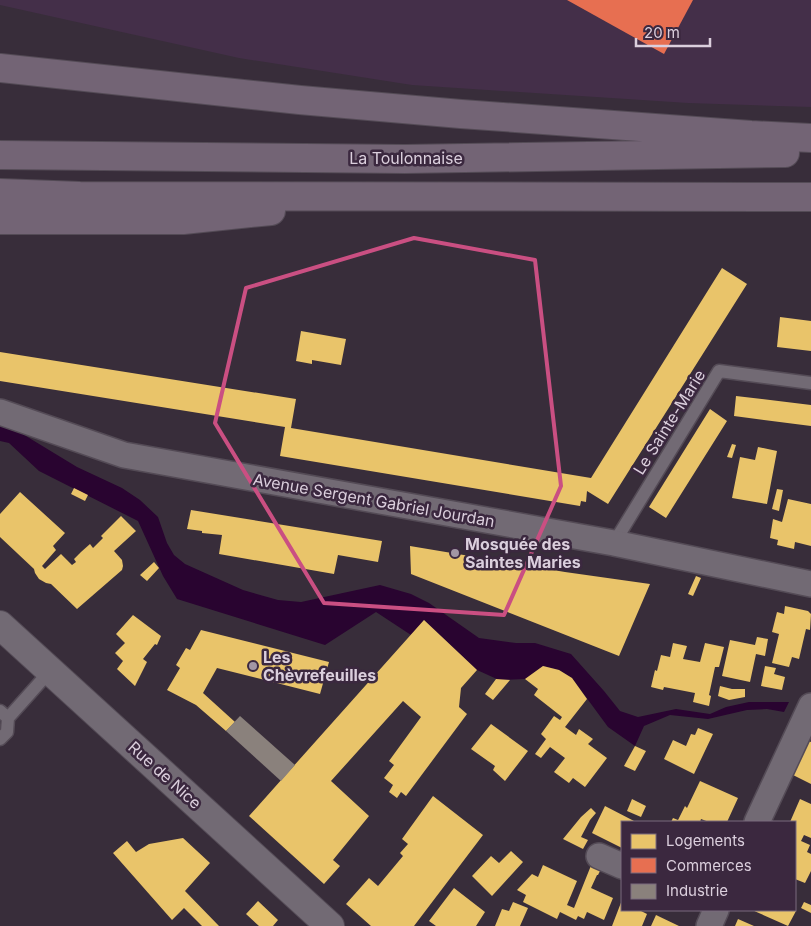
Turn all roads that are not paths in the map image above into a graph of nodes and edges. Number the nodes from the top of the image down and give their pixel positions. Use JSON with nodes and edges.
{"nodes":[{"id":1,"x":0,"y":68,"type":"edge"},
{"id":2,"x":811,"y":138,"type":"edge"},
{"id":3,"x":811,"y":153,"type":"edge"},
{"id":4,"x":0,"y":155,"type":"edge"},
{"id":5,"x":0,"y":193,"type":"edge"},
{"id":6,"x":423,"y":196,"type":"junction"},
{"id":7,"x":811,"y":197,"type":"edge"},
{"id":8,"x":0,"y":220,"type":"edge"},
{"id":9,"x":811,"y":383,"type":"edge"},
{"id":10,"x":0,"y":412,"type":"edge"},
{"id":11,"x":614,"y":543,"type":"junction"},
{"id":12,"x":811,"y":584,"type":"edge"},
{"id":13,"x":0,"y":625,"type":"edge"},
{"id":14,"x":50,"y":671,"type":"junction"},
{"id":15,"x":811,"y":706,"type":"edge"},
{"id":16,"x":4,"y":714,"type":"edge"},
{"id":17,"x":0,"y":739,"type":"edge"},
{"id":18,"x":757,"y":821,"type":"edge"},
{"id":19,"x":599,"y":856,"type":"dead end"},
{"id":20,"x":621,"y":866,"type":"edge"},
{"id":21,"x":716,"y":911,"type":"edge"},
{"id":22,"x":330,"y":926,"type":"edge"},
{"id":23,"x":709,"y":926,"type":"edge"}],
"edges":[{"from":1,"to":2,"type":"highway"},
{"from":3,"to":4,"type":"highway","name":"La Toulonnaise"},
{"from":5,"to":6,"type":"highway"},
{"from":6,"to":7,"type":"highway"},
{"from":6,"to":8,"type":"highway"},
{"from":9,"to":11,"type":"lane","name":"Le Sainte-Marie"},
{"from":10,"to":11,"type":"street","name":"Avenue Sergent Gabriel Jourdan"},
{"from":11,"to":12,"type":"street","name":"Avenue Sergent Gabriel Jourdan"},
{"from":13,"to":14,"type":"street","name":"Rue de Nice"},
{"from":14,"to":16,"type":"lane"},
{"from":14,"to":22,"type":"street","name":"Rue de Nice"},
{"from":15,"to":18,"type":"street"},
{"from":16,"to":17,"type":"lane"},
{"from":19,"to":20,"type":"street"},
{"from":21,"to":23,"type":"street"}]}
